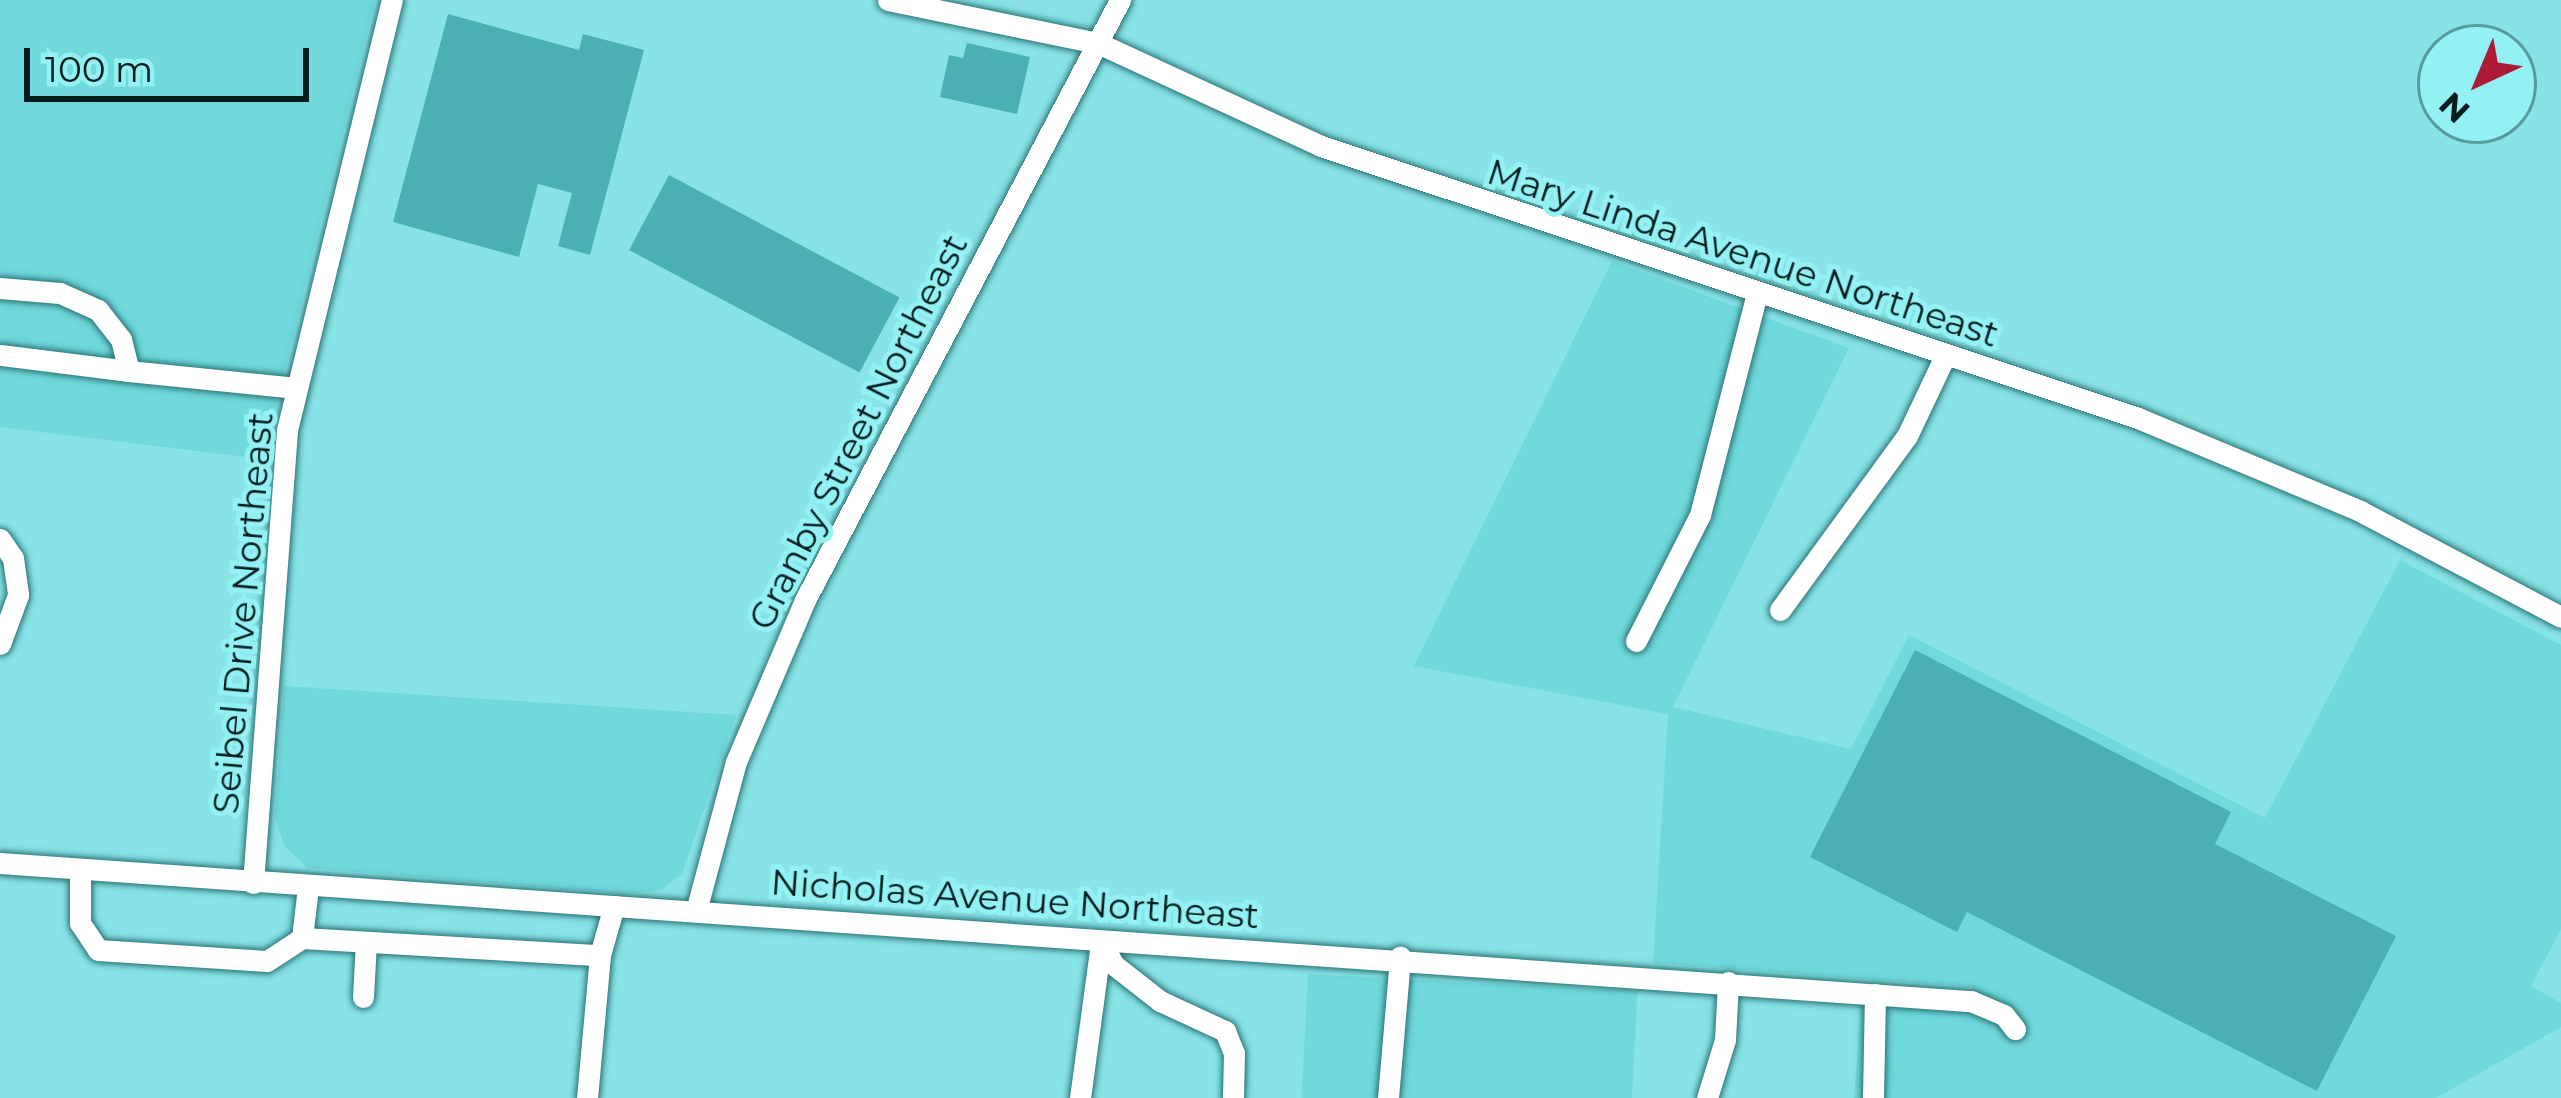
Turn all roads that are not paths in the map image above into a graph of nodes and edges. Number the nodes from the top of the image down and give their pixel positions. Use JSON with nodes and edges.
{"nodes":[{"id":1,"x":392,"y":0,"type":"edge"},
{"id":2,"x":888,"y":0,"type":"edge"},
{"id":3,"x":1120,"y":0,"type":"edge"},
{"id":4,"x":1098,"y":43,"type":"junction"},
{"id":5,"x":0,"y":288,"type":"edge"},
{"id":6,"x":1757,"y":293,"type":"junction"},
{"id":7,"x":0,"y":355,"type":"edge"},
{"id":8,"x":1946,"y":356,"type":"junction"},
{"id":9,"x":129,"y":370,"type":"junction"},
{"id":10,"x":296,"y":388,"type":"junction"},
{"id":11,"x":0,"y":539,"type":"edge"},
{"id":12,"x":1780,"y":610,"type":"dead end"},
{"id":13,"x":2561,"y":617,"type":"edge"},
{"id":14,"x":1636,"y":641,"type":"dead end"},
{"id":15,"x":0,"y":644,"type":"edge"},
{"id":16,"x":0,"y":863,"type":"edge"},
{"id":17,"x":80,"y":869,"type":"junction"},
{"id":18,"x":254,"y":883,"type":"junction"},
{"id":19,"x":308,"y":887,"type":"junction"},
{"id":20,"x":614,"y":906,"type":"junction"},
{"id":21,"x":696,"y":910,"type":"junction"},
{"id":22,"x":302,"y":938,"type":"junction"},
{"id":23,"x":1101,"y":941,"type":"junction"},
{"id":24,"x":366,"y":942,"type":"junction"},
{"id":25,"x":600,"y":955,"type":"junction"},
{"id":26,"x":1400,"y":958,"type":"junction"},
{"id":27,"x":1728,"y":982,"type":"junction"},
{"id":28,"x":1874,"y":994,"type":"junction"},
{"id":29,"x":364,"y":997,"type":"dead end"},
{"id":30,"x":2015,"y":1029,"type":"dead end"},
{"id":31,"x":586,"y":1098,"type":"edge"},
{"id":32,"x":1080,"y":1098,"type":"edge"},
{"id":33,"x":1233,"y":1098,"type":"edge"},
{"id":34,"x":1388,"y":1098,"type":"edge"},
{"id":35,"x":1707,"y":1098,"type":"edge"},
{"id":36,"x":1874,"y":1098,"type":"edge"}],
"edges":[{"from":1,"to":10,"type":"street","name":"Seibel Drive Northeast"},
{"from":2,"to":4,"type":"street","name":"Mary Linda Avenue Northeast"},
{"from":3,"to":4,"type":"street","name":"Granby Street Northeast"},
{"from":4,"to":6,"type":"street","name":"Mary Linda Avenue Northeast"},
{"from":4,"to":21,"type":"street","name":"Granby Street Northeast"},
{"from":5,"to":9,"type":"street"},
{"from":6,"to":8,"type":"street","name":"Mary Linda Avenue Northeast"},
{"from":6,"to":14,"type":"street"},
{"from":7,"to":9,"type":"street"},
{"from":8,"to":12,"type":"street"},
{"from":8,"to":13,"type":"street","name":"Mary Linda Avenue Northeast"},
{"from":9,"to":10,"type":"street"},
{"from":10,"to":18,"type":"street","name":"Seibel Drive Northeast"},
{"from":11,"to":15,"type":"street"},
{"from":16,"to":17,"type":"street","name":"Nicholas Avenue Northeast"},
{"from":17,"to":18,"type":"street","name":"Nicholas Avenue Northeast"},
{"from":17,"to":22,"type":"street"},
{"from":18,"to":19,"type":"street","name":"Nicholas Avenue Northeast"},
{"from":19,"to":20,"type":"street","name":"Nicholas Avenue Northeast"},
{"from":19,"to":22,"type":"street"},
{"from":20,"to":21,"type":"street","name":"Nicholas Avenue Northeast"},
{"from":20,"to":25,"type":"street"},
{"from":21,"to":23,"type":"street","name":"Nicholas Avenue Northeast"},
{"from":22,"to":24,"type":"street"},
{"from":23,"to":26,"type":"street","name":"Nicholas Avenue Northeast"},
{"from":23,"to":32,"type":"street"},
{"from":23,"to":33,"type":"street"},
{"from":24,"to":25,"type":"street"},
{"from":24,"to":29,"type":"street"},
{"from":25,"to":31,"type":"street"},
{"from":26,"to":27,"type":"street","name":"Nicholas Avenue Northeast"},
{"from":26,"to":34,"type":"street"},
{"from":27,"to":28,"type":"street","name":"Nicholas Avenue Northeast"},
{"from":27,"to":35,"type":"street"},
{"from":28,"to":30,"type":"street","name":"Nicholas Avenue Northeast"},
{"from":28,"to":36,"type":"street"}]}
